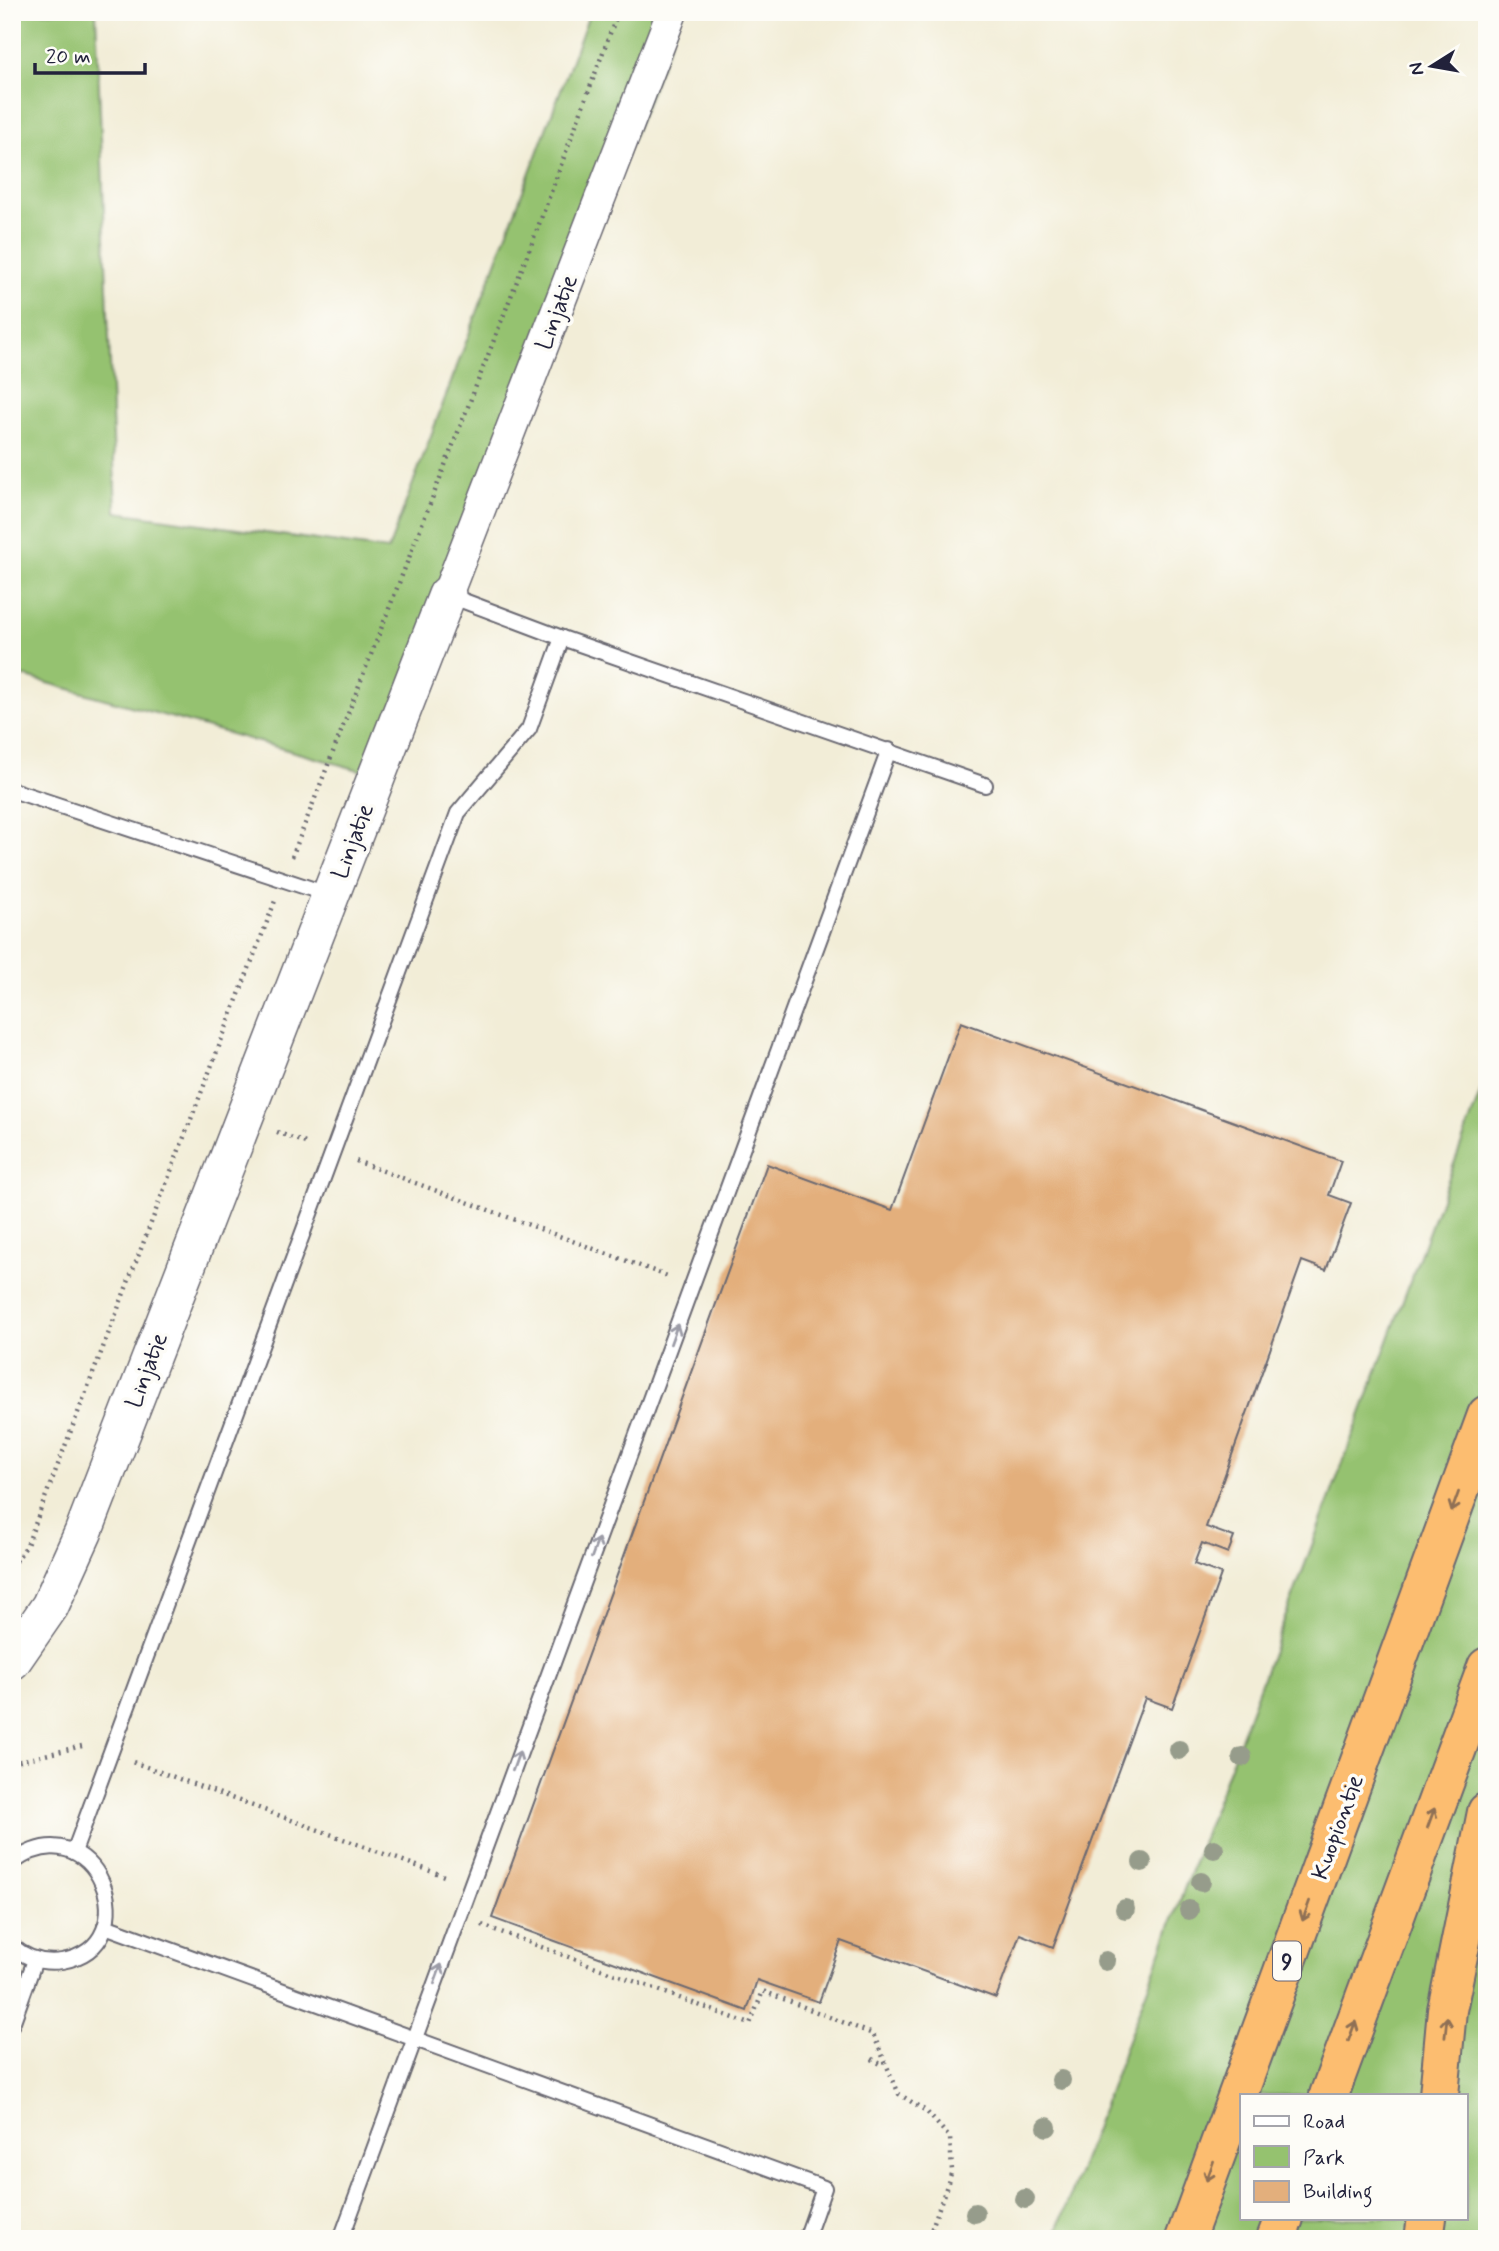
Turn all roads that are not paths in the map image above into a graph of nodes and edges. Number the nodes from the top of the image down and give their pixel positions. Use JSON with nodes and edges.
{"nodes":[{"id":1,"x":672,"y":12,"type":"edge"},
{"id":2,"x":447,"y":594,"type":"junction"},
{"id":3,"x":562,"y":638,"type":"junction"},
{"id":4,"x":889,"y":750,"type":"junction"},
{"id":5,"x":985,"y":785,"type":"dead end"},
{"id":6,"x":12,"y":790,"type":"edge"},
{"id":7,"x":331,"y":896,"type":"junction"},
{"id":8,"x":1487,"y":1415,"type":"edge"},
{"id":9,"x":12,"y":1661,"type":"edge"},
{"id":10,"x":1487,"y":1667,"type":"edge"},
{"id":11,"x":1487,"y":1812,"type":"edge"},
{"id":12,"x":74,"y":1852,"type":"junction"},
{"id":13,"x":12,"y":1863,"type":"edge"},
{"id":14,"x":105,"y":1926,"type":"junction"},
{"id":15,"x":12,"y":1946,"type":"edge"},
{"id":16,"x":35,"y":1960,"type":"junction"},
{"id":17,"x":12,"y":2024,"type":"edge"},
{"id":18,"x":414,"y":2038,"type":"junction"},
{"id":19,"x":1329,"y":2094,"type":"edge"},
{"id":20,"x":1439,"y":2094,"type":"edge"},
{"id":21,"x":1282,"y":2220,"type":"edge"},
{"id":22,"x":1427,"y":2220,"type":"edge"},
{"id":23,"x":1190,"y":2225,"type":"edge"},
{"id":24,"x":341,"y":2239,"type":"edge"},
{"id":25,"x":806,"y":2239,"type":"edge"},
{"id":26,"x":1168,"y":2239,"type":"edge"},
{"id":27,"x":1276,"y":2239,"type":"edge"},
{"id":28,"x":1424,"y":2239,"type":"edge"}],
"edges":[{"from":1,"to":2,"type":"street","name":"Linjatie"},
{"from":2,"to":3,"type":"lane"},
{"from":2,"to":7,"type":"street","name":"Linjatie"},
{"from":3,"to":4,"type":"lane"},
{"from":3,"to":12,"type":"lane"},
{"from":4,"to":5,"type":"lane"},
{"from":18,"to":4,"type":"lane","one_way":true},
{"from":6,"to":7,"type":"lane"},
{"from":7,"to":9,"type":"street","name":"Linjatie"},
{"from":8,"to":23,"type":"highway","name":"Kuopiontie","number":"9","one_way":true},
{"from":19,"to":10,"type":"highway","one_way":true},
{"from":20,"to":11,"type":"highway","one_way":true},
{"from":12,"to":13,"type":"lane"},
{"from":12,"to":14,"type":"lane"},
{"from":14,"to":16,"type":"lane"},
{"from":14,"to":18,"type":"lane"},
{"from":15,"to":16,"type":"lane"},
{"from":16,"to":17,"type":"lane"},
{"from":18,"to":24,"type":"lane"},
{"from":18,"to":25,"type":"lane"},
{"from":21,"to":27,"type":"highway"},
{"from":22,"to":28,"type":"highway"},
{"from":23,"to":26,"type":"highway"}]}
